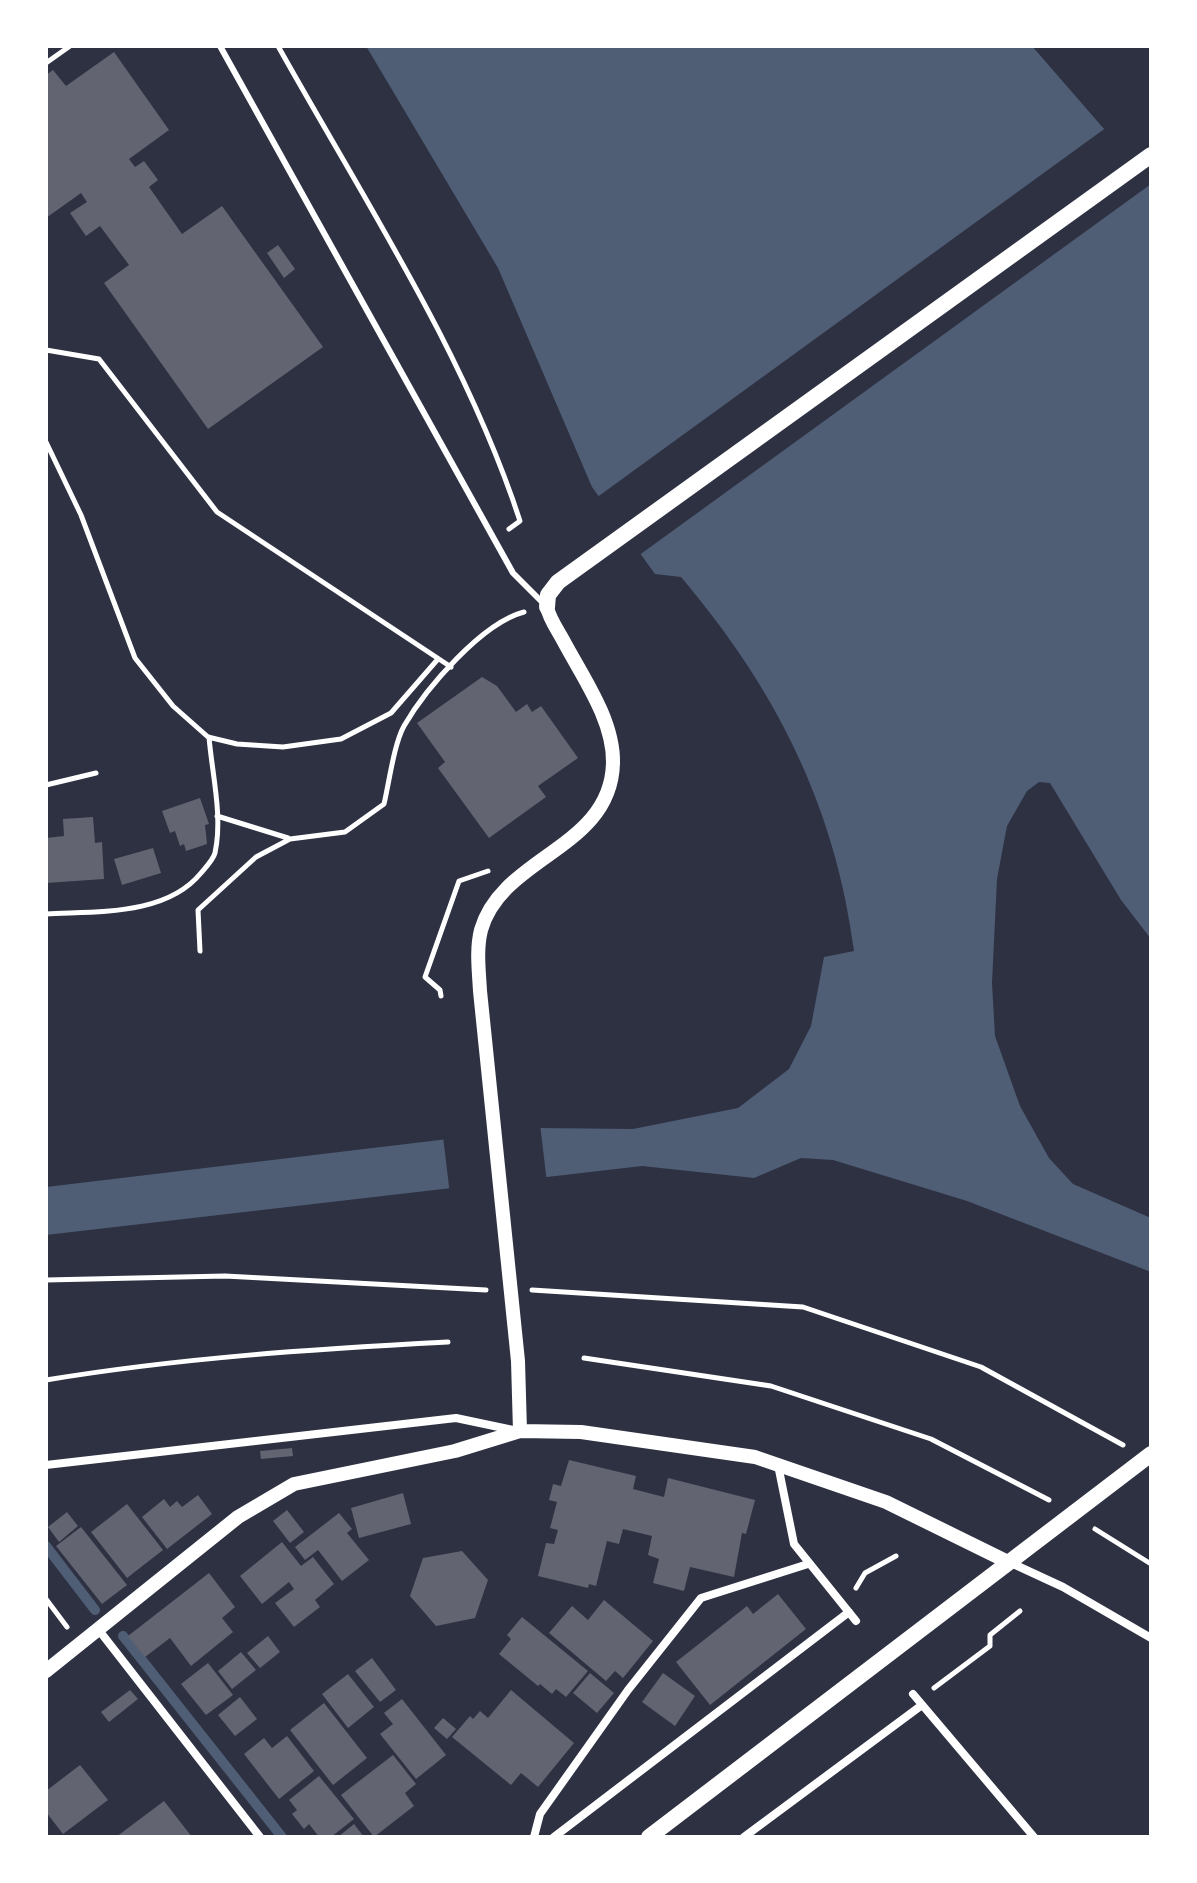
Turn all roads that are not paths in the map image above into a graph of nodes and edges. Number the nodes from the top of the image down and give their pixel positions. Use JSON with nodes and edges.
{"nodes":[{"id":1,"x":220,"y":46,"type":"edge"},
{"id":2,"x":1151,"y":155,"type":"edge"},
{"id":3,"x":547,"y":607,"type":"junction"},
{"id":4,"x":520,"y":1431,"type":"junction"},
{"id":5,"x":1151,"y":1454,"type":"edge"},
{"id":6,"x":778,"y":1464,"type":"junction"},
{"id":7,"x":46,"y":1465,"type":"edge"},
{"id":8,"x":1008,"y":1562,"type":"junction"},
{"id":9,"x":808,"y":1564,"type":"junction"},
{"id":10,"x":849,"y":1612,"type":"junction"},
{"id":11,"x":856,"y":1621,"type":"dead end"},
{"id":12,"x":98,"y":1629,"type":"junction"},
{"id":13,"x":1151,"y":1638,"type":"edge"},
{"id":14,"x":46,"y":1671,"type":"edge"},
{"id":15,"x":260,"y":1837,"type":"edge"},
{"id":16,"x":534,"y":1837,"type":"edge"},
{"id":17,"x":554,"y":1837,"type":"edge"},
{"id":18,"x":649,"y":1837,"type":"edge"},
{"id":19,"x":744,"y":1837,"type":"edge"},
{"id":20,"x":1034,"y":1837,"type":"edge"}],
"edges":[{"from":1,"to":3,"type":"lane"},
{"from":2,"to":3,"type":"main road"},
{"from":3,"to":4,"type":"street"},
{"from":4,"to":6,"type":"street"},
{"from":4,"to":7,"type":"street"},
{"from":4,"to":12,"type":"street"},
{"from":5,"to":8,"type":"main road"},
{"from":6,"to":8,"type":"street"},
{"from":6,"to":9,"type":"street"},
{"from":8,"to":13,"type":"street"},
{"from":8,"to":18,"type":"main road"},
{"from":9,"to":10,"type":"street"},
{"from":9,"to":16,"type":"street"},
{"from":10,"to":11,"type":"street"},
{"from":10,"to":17,"type":"street"},
{"from":12,"to":14,"type":"street"},
{"from":12,"to":15,"type":"street"},
{"from":19,"to":20,"type":"street"}]}
